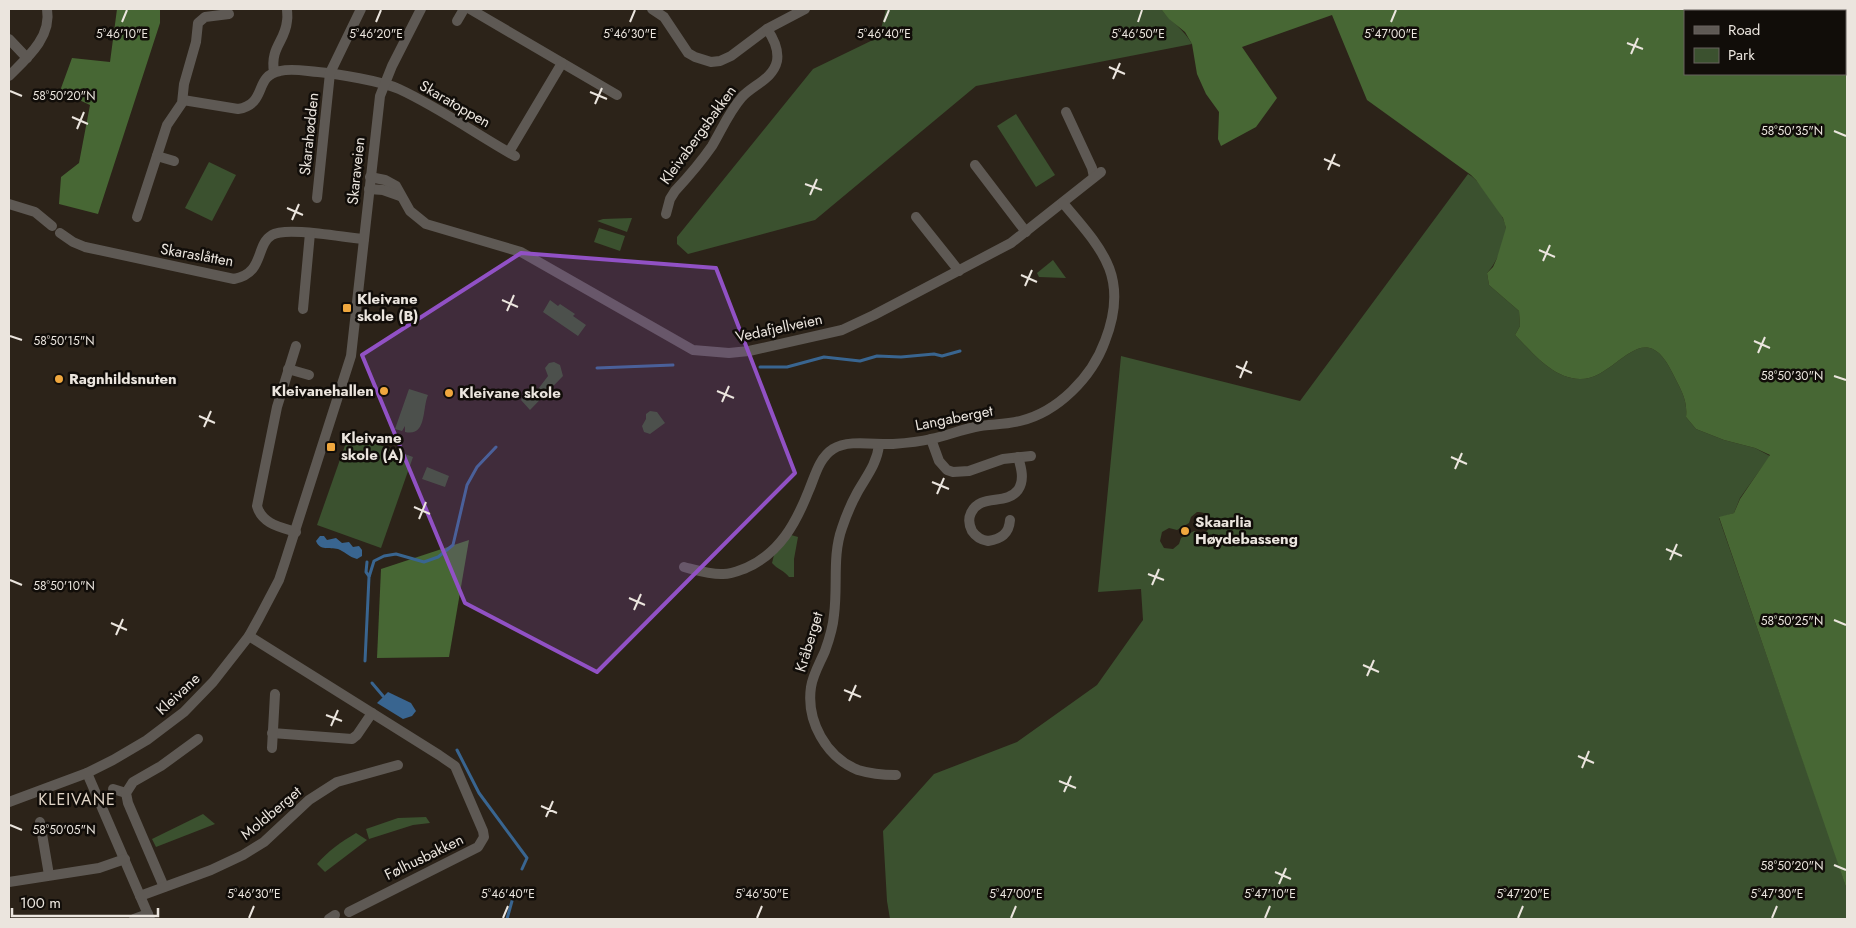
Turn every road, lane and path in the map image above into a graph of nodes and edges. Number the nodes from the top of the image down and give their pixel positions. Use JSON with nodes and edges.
{"nodes":[{"id":1,"x":47,"y":9,"type":"edge"},
{"id":2,"x":287,"y":9,"type":"edge"},
{"id":3,"x":361,"y":9,"type":"edge"},
{"id":4,"x":421,"y":9,"type":"edge"},
{"id":5,"x":464,"y":9,"type":"edge"},
{"id":6,"x":470,"y":9,"type":"edge"},
{"id":7,"x":652,"y":9,"type":"edge"},
{"id":8,"x":805,"y":9,"type":"edge"},
{"id":9,"x":668,"y":13,"type":"edge"},
{"id":10,"x":229,"y":14,"type":"dead end"},
{"id":11,"x":458,"y":21,"type":"dead end"},
{"id":12,"x":767,"y":29,"type":"junction"},
{"id":13,"x":9,"y":39,"type":"edge"},
{"id":14,"x":27,"y":58,"type":"junction"},
{"id":15,"x":562,"y":63,"type":"junction"},
{"id":16,"x":274,"y":72,"type":"junction"},
{"id":17,"x":330,"y":73,"type":"junction"},
{"id":18,"x":9,"y":76,"type":"edge"},
{"id":19,"x":384,"y":84,"type":"junction"},
{"id":20,"x":617,"y":95,"type":"dead end"},
{"id":21,"x":183,"y":100,"type":"junction"},
{"id":22,"x":1066,"y":112,"type":"dead end"},
{"id":23,"x":157,"y":156,"type":"junction"},
{"id":24,"x":174,"y":160,"type":"dead end"},
{"id":25,"x":975,"y":165,"type":"dead end"},
{"id":26,"x":370,"y":177,"type":"junction"},
{"id":27,"x":369,"y":189,"type":"junction"},
{"id":28,"x":400,"y":196,"type":"junction"},
{"id":29,"x":317,"y":198,"type":"dead end"},
{"id":30,"x":1063,"y":203,"type":"junction"},
{"id":31,"x":9,"y":204,"type":"edge"},
{"id":32,"x":666,"y":214,"type":"dead end"},
{"id":33,"x":137,"y":217,"type":"dead end"},
{"id":34,"x":916,"y":217,"type":"dead end"},
{"id":35,"x":1026,"y":232,"type":"junction"},
{"id":36,"x":310,"y":233,"type":"junction"},
{"id":37,"x":364,"y":239,"type":"junction"},
{"id":38,"x":959,"y":271,"type":"junction"},
{"id":39,"x":303,"y":309,"type":"dead end"},
{"id":40,"x":296,"y":346,"type":"dead end"},
{"id":41,"x":353,"y":346,"type":"joint"},
{"id":42,"x":288,"y":370,"type":"junction"},
{"id":43,"x":309,"y":375,"type":"dead end"},
{"id":44,"x":931,"y":439,"type":"junction"},
{"id":45,"x":879,"y":445,"type":"junction"},
{"id":46,"x":1031,"y":456,"type":"dead end"},
{"id":47,"x":1018,"y":457,"type":"junction"},
{"id":48,"x":1010,"y":520,"type":"dead end"},
{"id":49,"x":296,"y":532,"type":"junction"},
{"id":50,"x":684,"y":567,"type":"dead end"},
{"id":51,"x":248,"y":636,"type":"junction"},
{"id":52,"x":275,"y":694,"type":"dead end"},
{"id":53,"x":372,"y":713,"type":"junction"},
{"id":54,"x":272,"y":733,"type":"junction"},
{"id":55,"x":198,"y":739,"type":"dead end"},
{"id":56,"x":272,"y":748,"type":"dead end"},
{"id":57,"x":398,"y":765,"type":"dead end"},
{"id":58,"x":87,"y":773,"type":"junction"},
{"id":59,"x":896,"y":775,"type":"dead end"},
{"id":60,"x":113,"y":789,"type":"dead end"},
{"id":61,"x":126,"y":793,"type":"junction"},
{"id":62,"x":9,"y":802,"type":"edge"},
{"id":63,"x":40,"y":822,"type":"dead end"},
{"id":64,"x":125,"y":859,"type":"junction"},
{"id":65,"x":50,"y":875,"type":"junction"},
{"id":66,"x":9,"y":882,"type":"edge"},
{"id":67,"x":164,"y":887,"type":"junction"},
{"id":68,"x":140,"y":896,"type":"junction"},
{"id":69,"x":349,"y":912,"type":"dead end"},
{"id":70,"x":149,"y":917,"type":"edge"},
{"id":71,"x":134,"y":919,"type":"edge"}],
"edges":[{"from":1,"to":14,"type":"street"},
{"from":2,"to":16,"type":"street"},
{"from":3,"to":17,"type":"street","name":"Skarahødden"},
{"from":4,"to":19,"type":"street","name":"Skaraveien"},
{"from":5,"to":11,"type":"street"},
{"from":6,"to":15,"type":"street"},
{"from":7,"to":9,"type":"street","name":"Kleivabergsbakken"},
{"from":8,"to":12,"type":"street","name":"Kleivabergsbakken"},
{"from":9,"to":12,"type":"street","name":"Kleivabergsbakken"},
{"from":10,"to":21,"type":"street"},
{"from":12,"to":32,"type":"street","name":"Kleivabergsbakken"},
{"from":13,"to":14,"type":"street"},
{"from":14,"to":18,"type":"street"},
{"from":15,"to":19,"type":"street","name":"Skaratoppen"},
{"from":15,"to":20,"type":"street"},
{"from":16,"to":17,"type":"street","name":"Skarahødden"},
{"from":16,"to":21,"type":"street"},
{"from":17,"to":19,"type":"street","name":"Skarahødden"},
{"from":17,"to":29,"type":"street","name":"Skarahødden"},
{"from":19,"to":26,"type":"street","name":"Skaraveien"},
{"from":21,"to":23,"type":"street"},
{"from":22,"to":30,"type":"street","name":"Vedafjellveien"},
{"from":23,"to":24,"type":"street"},
{"from":23,"to":33,"type":"street"},
{"from":25,"to":35,"type":"street"},
{"from":26,"to":27,"type":"street","name":"Skaraveien"},
{"from":26,"to":28,"type":"street","name":"Vedafjellveien"},
{"from":27,"to":28,"type":"street"},
{"from":27,"to":37,"type":"street","name":"Skaraveien"},
{"from":28,"to":38,"type":"street","name":"Vedafjellveien"},
{"from":30,"to":35,"type":"street","name":"Vedafjellveien"},
{"from":30,"to":44,"type":"street","name":"Langaberget"},
{"from":31,"to":36,"type":"street","name":"Skaraslåtten"},
{"from":34,"to":38,"type":"street"},
{"from":35,"to":38,"type":"street","name":"Vedafjellveien"},
{"from":36,"to":37,"type":"street","name":"Skaraslåtten"},
{"from":36,"to":39,"type":"street"},
{"from":37,"to":41,"type":"street","name":"Skaraveien"},
{"from":40,"to":42,"type":"street"},
{"from":41,"to":49,"type":"street","name":"Kleivane"},
{"from":42,"to":43,"type":"street"},
{"from":42,"to":49,"type":"street"},
{"from":44,"to":45,"type":"street","name":"Langaberget"},
{"from":44,"to":47,"type":"street"},
{"from":45,"to":50,"type":"street","name":"Langaberget"},
{"from":45,"to":59,"type":"street","name":"Kråberget"},
{"from":46,"to":47,"type":"street"},
{"from":47,"to":48,"type":"street"},
{"from":49,"to":51,"type":"street","name":"Kleivane"},
{"from":51,"to":53,"type":"street","name":"Følhusbakken"},
{"from":51,"to":58,"type":"street","name":"Kleivane"},
{"from":52,"to":54,"type":"street"},
{"from":53,"to":54,"type":"street"},
{"from":53,"to":69,"type":"street","name":"Følhusbakken"},
{"from":54,"to":56,"type":"street"},
{"from":55,"to":61,"type":"street"},
{"from":57,"to":67,"type":"street","name":"Moldberget"},
{"from":58,"to":62,"type":"street","name":"Kleivane"},
{"from":58,"to":64,"type":"street"},
{"from":60,"to":61,"type":"street"},
{"from":61,"to":67,"type":"street"},
{"from":63,"to":65,"type":"street"},
{"from":64,"to":65,"type":"street"},
{"from":64,"to":68,"type":"street"},
{"from":65,"to":66,"type":"street"},
{"from":67,"to":68,"type":"street","name":"Moldberget"},
{"from":68,"to":70,"type":"street"},
{"from":70,"to":71,"type":"street"}]}
